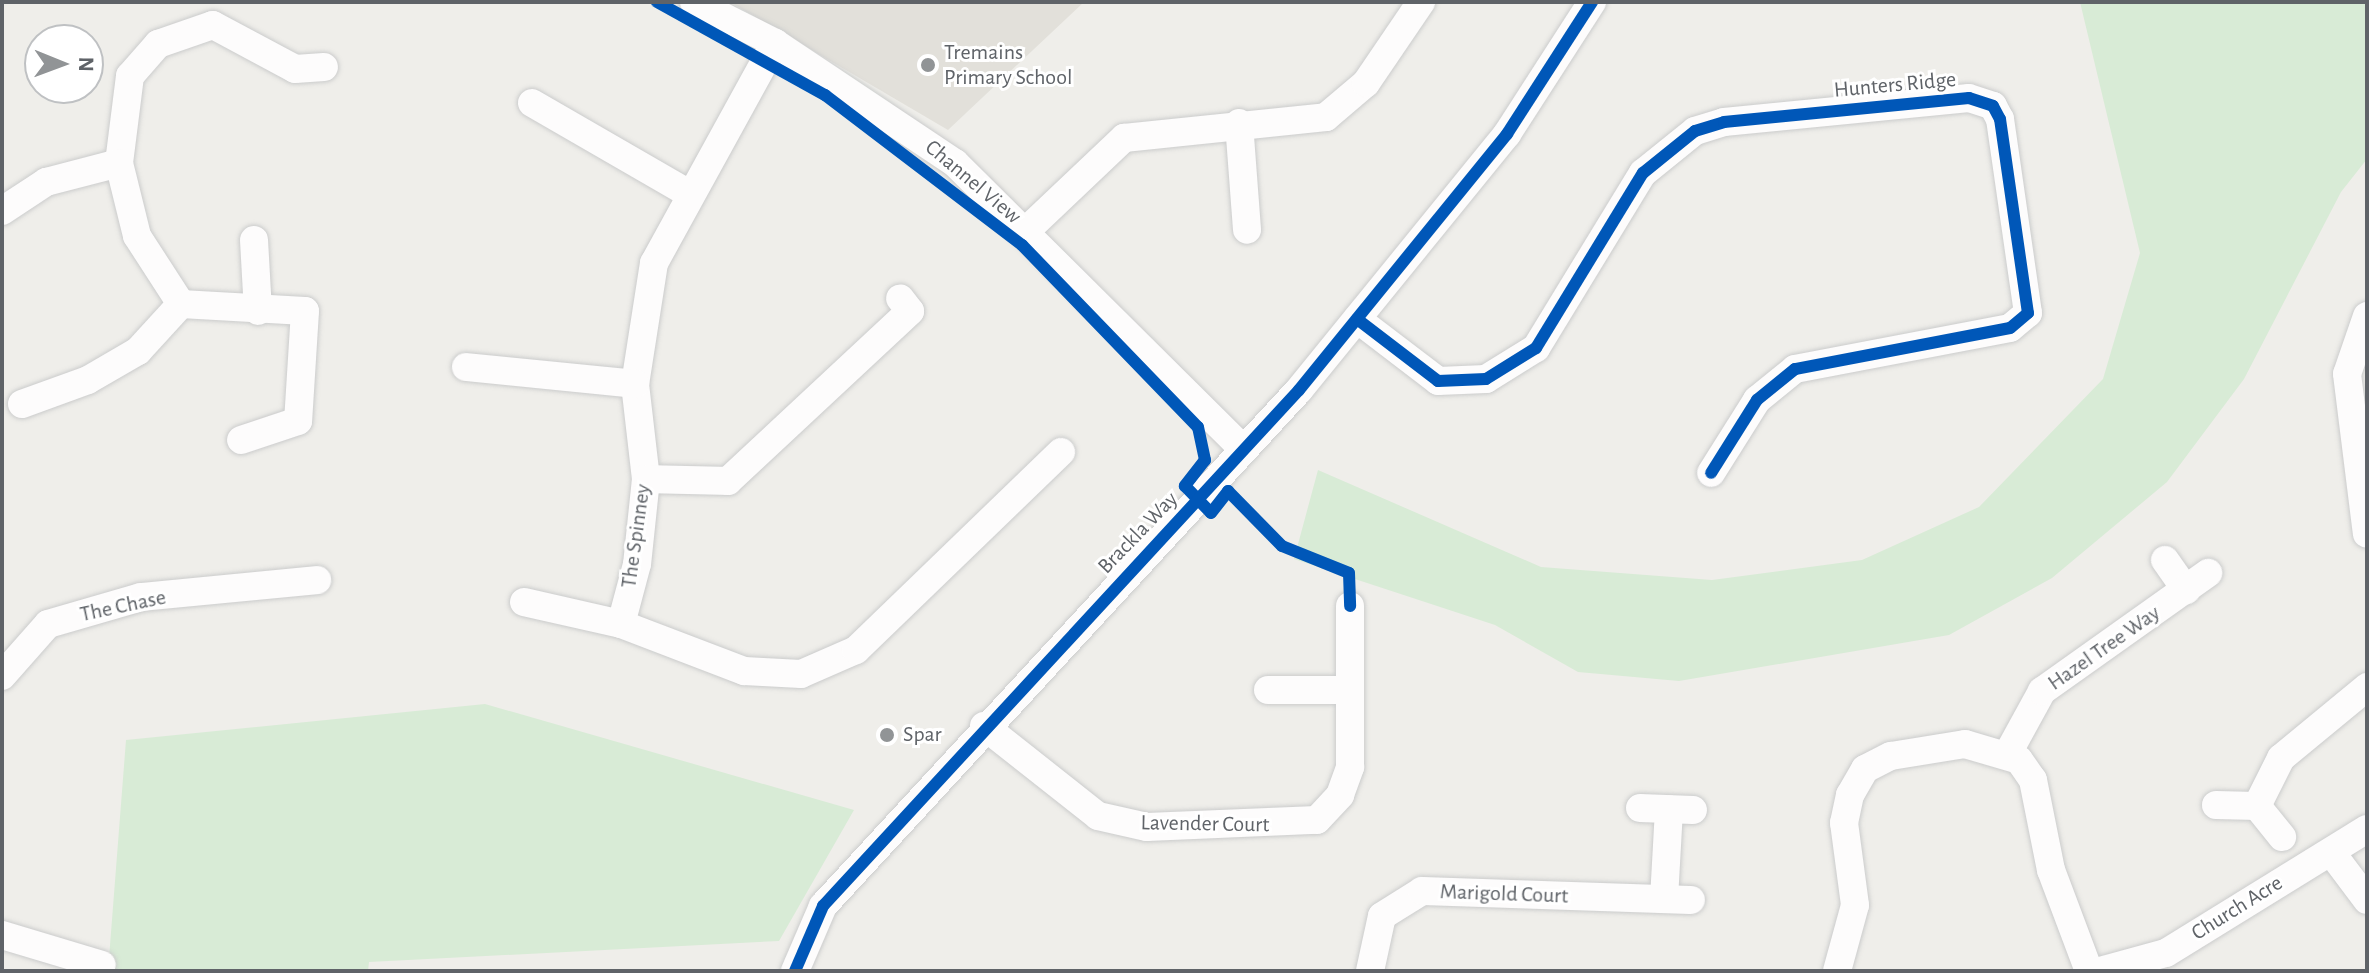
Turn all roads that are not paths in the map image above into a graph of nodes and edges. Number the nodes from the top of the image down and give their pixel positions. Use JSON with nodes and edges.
{"nodes":[{"id":1,"x":694,"y":2,"type":"edge"},
{"id":2,"x":1421,"y":2,"type":"edge"},
{"id":3,"x":1592,"y":2,"type":"edge"},
{"id":4,"x":775,"y":43,"type":"junction"},
{"id":5,"x":324,"y":67,"type":"dead end"},
{"id":6,"x":532,"y":103,"type":"dead end"},
{"id":7,"x":1239,"y":123,"type":"junction"},
{"id":8,"x":119,"y":163,"type":"junction"},
{"id":9,"x":688,"y":193,"type":"junction"},
{"id":10,"x":2,"y":211,"type":"edge"},
{"id":11,"x":1029,"y":228,"type":"junction"},
{"id":12,"x":1247,"y":230,"type":"dead end"},
{"id":13,"x":254,"y":240,"type":"dead end"},
{"id":14,"x":900,"y":298,"type":"dead end"},
{"id":15,"x":181,"y":304,"type":"junction"},
{"id":16,"x":258,"y":311,"type":"junction"},
{"id":17,"x":2367,"y":316,"type":"edge"},
{"id":18,"x":1357,"y":319,"type":"junction"},
{"id":19,"x":466,"y":367,"type":"dead end"},
{"id":20,"x":635,"y":384,"type":"junction"},
{"id":21,"x":22,"y":404,"type":"dead end"},
{"id":22,"x":241,"y":440,"type":"dead end"},
{"id":23,"x":1244,"y":450,"type":"junction"},
{"id":24,"x":1061,"y":452,"type":"dead end"},
{"id":25,"x":1711,"y":473,"type":"dead end"},
{"id":26,"x":646,"y":479,"type":"junction"},
{"id":27,"x":2367,"y":534,"type":"edge"},
{"id":28,"x":2165,"y":560,"type":"dead end"},
{"id":29,"x":317,"y":580,"type":"dead end"},
{"id":30,"x":524,"y":602,"type":"dead end"},
{"id":31,"x":1350,"y":606,"type":"dead end"},
{"id":32,"x":621,"y":624,"type":"junction"},
{"id":33,"x":2,"y":676,"type":"edge"},
{"id":34,"x":2367,"y":687,"type":"edge"},
{"id":35,"x":1268,"y":690,"type":"dead end"},
{"id":36,"x":1349,"y":690,"type":"junction"},
{"id":37,"x":984,"y":726,"type":"junction"},
{"id":38,"x":2007,"y":755,"type":"junction"},
{"id":39,"x":2216,"y":805,"type":"dead end"},
{"id":40,"x":2257,"y":806,"type":"junction"},
{"id":41,"x":1640,"y":808,"type":"dead end"},
{"id":42,"x":2367,"y":829,"type":"edge"},
{"id":43,"x":2282,"y":837,"type":"dead end"},
{"id":44,"x":2331,"y":852,"type":"junction"},
{"id":45,"x":2367,"y":900,"type":"edge"},
{"id":46,"x":2,"y":935,"type":"edge"},
{"id":47,"x":102,"y":965,"type":"dead end"},
{"id":48,"x":1844,"y":969,"type":"edge"},
{"id":49,"x":795,"y":971,"type":"edge"},
{"id":50,"x":1370,"y":971,"type":"edge"},
{"id":51,"x":2089,"y":971,"type":"edge"},
{"id":52,"x":2100,"y":971,"type":"edge"}],
"edges":[{"from":1,"to":4,"type":"street","name":"Channel View"},
{"from":2,"to":7,"type":"street"},
{"from":3,"to":18,"type":"street","name":"Brackla Way"},
{"from":4,"to":9,"type":"street","name":"The Spinney"},
{"from":4,"to":11,"type":"street","name":"Channel View"},
{"from":5,"to":8,"type":"street"},
{"from":6,"to":9,"type":"street"},
{"from":7,"to":11,"type":"street"},
{"from":7,"to":12,"type":"street"},
{"from":8,"to":10,"type":"street"},
{"from":8,"to":15,"type":"street"},
{"from":9,"to":20,"type":"street","name":"The Spinney"},
{"from":11,"to":23,"type":"street","name":"Channel View"},
{"from":13,"to":16,"type":"street"},
{"from":14,"to":26,"type":"street"},
{"from":15,"to":16,"type":"street"},
{"from":15,"to":21,"type":"street"},
{"from":16,"to":22,"type":"street"},
{"from":17,"to":27,"type":"street"},
{"from":18,"to":23,"type":"street","name":"Brackla Way"},
{"from":18,"to":25,"type":"street","name":"Hunters Ridge"},
{"from":19,"to":20,"type":"street"},
{"from":20,"to":26,"type":"street","name":"The Spinney"},
{"from":23,"to":37,"type":"street","name":"Brackla Way"},
{"from":24,"to":32,"type":"street"},
{"from":26,"to":32,"type":"street","name":"The Spinney"},
{"from":28,"to":38,"type":"street","name":"Hazel Tree Way"},
{"from":29,"to":33,"type":"street","name":"The Chase"},
{"from":30,"to":32,"type":"street"},
{"from":31,"to":36,"type":"street","name":"Lavender Court"},
{"from":34,"to":40,"type":"street"},
{"from":35,"to":36,"type":"street"},
{"from":36,"to":37,"type":"street","name":"Lavender Court"},
{"from":37,"to":49,"type":"street","name":"Brackla Way"},
{"from":38,"to":48,"type":"street"},
{"from":38,"to":51,"type":"street"},
{"from":39,"to":40,"type":"street"},
{"from":40,"to":43,"type":"street"},
{"from":41,"to":50,"type":"street","name":"Marigold Court"},
{"from":42,"to":44,"type":"street","name":"Church Acre"},
{"from":44,"to":45,"type":"street"},
{"from":44,"to":52,"type":"street","name":"Church Acre"},
{"from":46,"to":47,"type":"street"}]}
